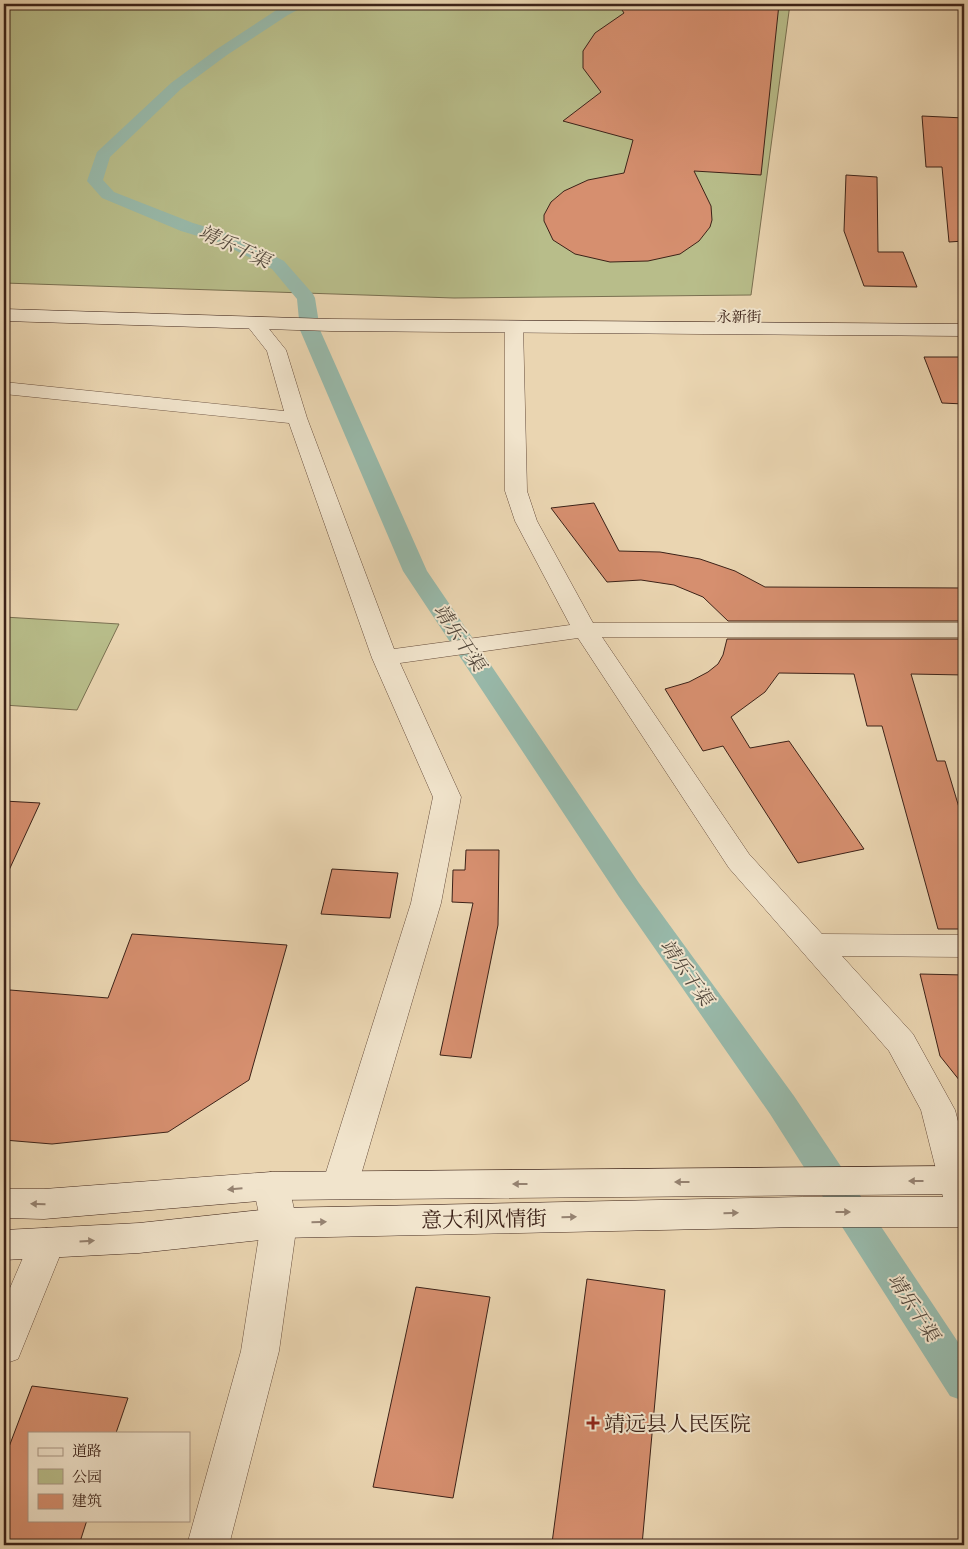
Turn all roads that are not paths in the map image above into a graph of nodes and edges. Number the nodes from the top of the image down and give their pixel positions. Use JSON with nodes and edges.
{"nodes":[{"id":1,"x":4,"y":306,"type":"edge"},
{"id":2,"x":4,"y":315,"type":"edge"},
{"id":3,"x":964,"y":318,"type":"edge"},
{"id":4,"x":264,"y":320,"type":"junction"},
{"id":5,"x":514,"y":320,"type":"junction"},
{"id":6,"x":964,"y":330,"type":"edge"},
{"id":7,"x":4,"y":388,"type":"edge"},
{"id":8,"x":297,"y":418,"type":"junction"},
{"id":9,"x":585,"y":630,"type":"junction"},
{"id":10,"x":964,"y":630,"type":"edge"},
{"id":11,"x":385,"y":658,"type":"junction"},
{"id":12,"x":814,"y":946,"type":"junction"},
{"id":13,"x":964,"y":946,"type":"edge"},
{"id":14,"x":955,"y":1137,"type":"edge"},
{"id":15,"x":340,"y":1185,"type":"junction"},
{"id":16,"x":271,"y":1186,"type":"junction"},
{"id":17,"x":962,"y":1195,"type":"edge"},
{"id":18,"x":4,"y":1204,"type":"edge"},
{"id":19,"x":279,"y":1223,"type":"junction"},
{"id":20,"x":47,"y":1243,"type":"junction"},
{"id":21,"x":4,"y":1245,"type":"edge"},
{"id":22,"x":4,"y":1347,"type":"edge"},
{"id":23,"x":208,"y":1545,"type":"edge"}],
"edges":[{"from":1,"to":4,"type":"street"},
{"from":2,"to":4,"type":"street"},
{"from":3,"to":5,"type":"street","name":"永新街"},
{"from":4,"to":5,"type":"street"},
{"from":4,"to":8,"type":"street"},
{"from":5,"to":6,"type":"street","name":"永新街"},
{"from":5,"to":9,"type":"street"},
{"from":7,"to":8,"type":"street"},
{"from":8,"to":11,"type":"street"},
{"from":9,"to":10,"type":"street"},
{"from":9,"to":11,"type":"street"},
{"from":9,"to":12,"type":"street"},
{"from":11,"to":15,"type":"street"},
{"from":12,"to":13,"type":"street"},
{"from":12,"to":14,"type":"street"},
{"from":14,"to":17,"type":"street"},
{"from":15,"to":16,"type":"street","name":"意大利风情街"},
{"from":17,"to":15,"type":"street","name":"意大利风情街","one_way":true},
{"from":16,"to":18,"type":"street","name":"意大利风情街","one_way":true},
{"from":16,"to":19,"type":"street"},
{"from":19,"to":17,"type":"street","name":"意大利风情街","one_way":true},
{"from":20,"to":19,"type":"street","name":"意大利风情街","one_way":true},
{"from":19,"to":23,"type":"street"},
{"from":20,"to":21,"type":"street","name":"意大利风情街"},
{"from":20,"to":22,"type":"street"}]}
